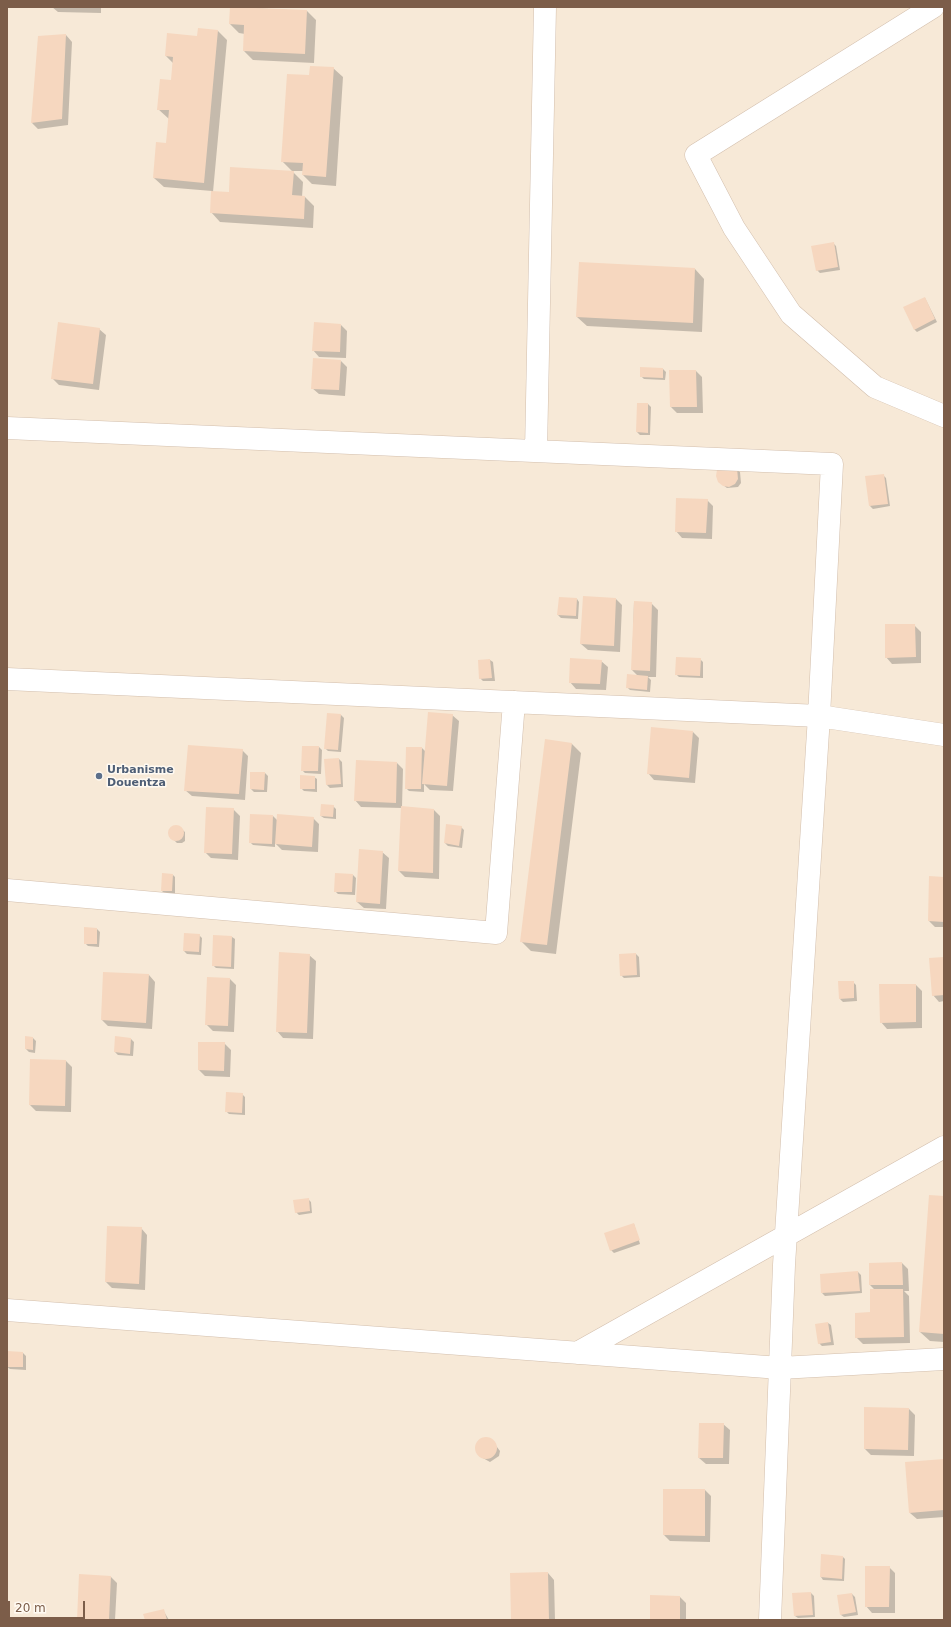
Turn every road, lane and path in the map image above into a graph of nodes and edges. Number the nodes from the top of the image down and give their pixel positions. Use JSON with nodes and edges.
{"nodes":[{"id":1,"x":545,"y":7,"type":"edge"},
{"id":2,"x":934,"y":7,"type":"edge"},
{"id":3,"x":944,"y":416,"type":"edge"},
{"id":4,"x":7,"y":428,"type":"edge"},
{"id":5,"x":536,"y":451,"type":"junction"},
{"id":6,"x":7,"y":679,"type":"edge"},
{"id":7,"x":514,"y":702,"type":"junction"},
{"id":8,"x":819,"y":716,"type":"junction"},
{"id":9,"x":944,"y":735,"type":"edge"},
{"id":10,"x":7,"y":890,"type":"edge"},
{"id":11,"x":944,"y":1147,"type":"edge"},
{"id":12,"x":786,"y":1235,"type":"junction"},
{"id":13,"x":7,"y":1310,"type":"edge"},
{"id":14,"x":577,"y":1353,"type":"junction"},
{"id":15,"x":944,"y":1359,"type":"edge"},
{"id":16,"x":780,"y":1368,"type":"junction"},
{"id":17,"x":770,"y":1620,"type":"edge"}],
"edges":[{"from":1,"to":5,"type":"street"},
{"from":2,"to":3,"type":"street"},
{"from":4,"to":5,"type":"street"},
{"from":5,"to":8,"type":"street"},
{"from":6,"to":7,"type":"street"},
{"from":7,"to":8,"type":"street"},
{"from":7,"to":10,"type":"street"},
{"from":8,"to":9,"type":"street"},
{"from":8,"to":12,"type":"street"},
{"from":11,"to":12,"type":"street"},
{"from":12,"to":14,"type":"street"},
{"from":12,"to":16,"type":"street"},
{"from":13,"to":14,"type":"street"},
{"from":14,"to":16,"type":"street"},
{"from":15,"to":16,"type":"street"},
{"from":16,"to":17,"type":"street"}]}
